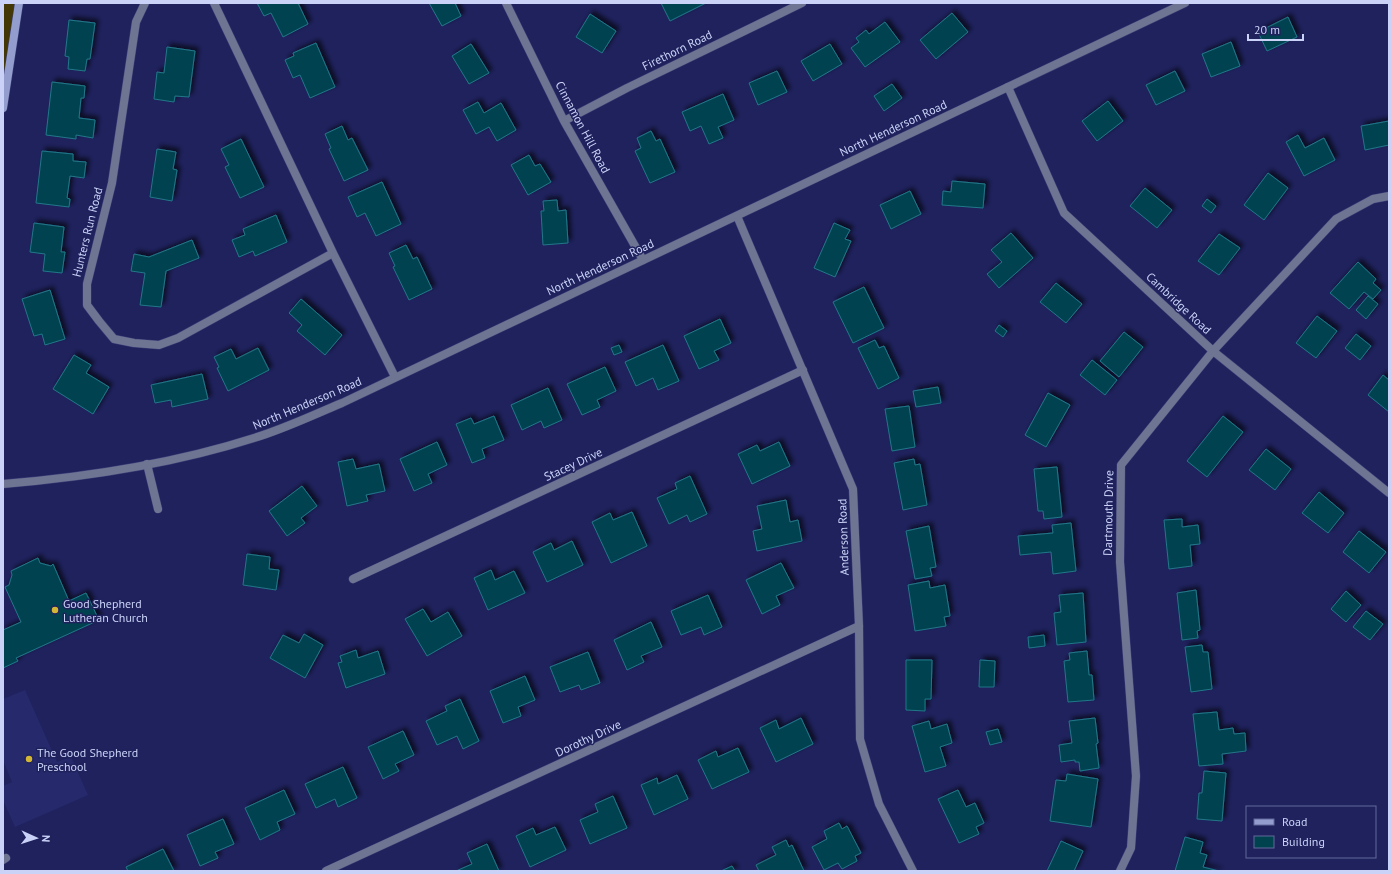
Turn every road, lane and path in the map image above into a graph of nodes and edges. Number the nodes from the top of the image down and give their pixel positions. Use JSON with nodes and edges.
{"nodes":[{"id":1,"x":19,"y":3,"type":"edge"},
{"id":2,"x":145,"y":3,"type":"edge"},
{"id":3,"x":214,"y":3,"type":"edge"},
{"id":4,"x":506,"y":3,"type":"edge"},
{"id":5,"x":802,"y":3,"type":"edge"},
{"id":6,"x":1185,"y":3,"type":"edge"},
{"id":7,"x":1008,"y":87,"type":"junction"},
{"id":8,"x":3,"y":108,"type":"edge"},
{"id":9,"x":564,"y":122,"type":"junction"},
{"id":10,"x":1389,"y":196,"type":"edge"},
{"id":11,"x":737,"y":216,"type":"junction"},
{"id":12,"x":333,"y":253,"type":"junction"},
{"id":13,"x":643,"y":260,"type":"junction"},
{"id":14,"x":1213,"y":351,"type":"junction"},
{"id":15,"x":802,"y":370,"type":"junction"},
{"id":16,"x":395,"y":377,"type":"junction"},
{"id":17,"x":147,"y":464,"type":"junction"},
{"id":18,"x":3,"y":484,"type":"edge"},
{"id":19,"x":1389,"y":493,"type":"edge"},
{"id":20,"x":158,"y":509,"type":"dead end"},
{"id":21,"x":353,"y":579,"type":"dead end"},
{"id":22,"x":859,"y":626,"type":"junction"},
{"id":23,"x":326,"y":871,"type":"edge"},
{"id":24,"x":913,"y":871,"type":"edge"},
{"id":25,"x":1120,"y":871,"type":"edge"}],
"edges":[{"from":1,"to":8,"type":"main road"},
{"from":2,"to":12,"type":"street","name":"Hunters Run Road"},
{"from":3,"to":12,"type":"street"},
{"from":4,"to":9,"type":"street","name":"Cinnamon Hill Road"},
{"from":5,"to":9,"type":"street","name":"Firethorn Road"},
{"from":6,"to":7,"type":"street","name":"North Henderson Road"},
{"from":7,"to":11,"type":"street","name":"North Henderson Road"},
{"from":7,"to":14,"type":"street","name":"Cambridge Road"},
{"from":9,"to":13,"type":"street","name":"Cinnamon Hill Road"},
{"from":10,"to":14,"type":"street","name":"Dartmouth Drive"},
{"from":11,"to":13,"type":"street","name":"North Henderson Road"},
{"from":11,"to":15,"type":"street","name":"Anderson Road"},
{"from":12,"to":16,"type":"street"},
{"from":13,"to":16,"type":"street","name":"North Henderson Road"},
{"from":14,"to":19,"type":"street","name":"Cambridge Road"},
{"from":14,"to":25,"type":"street","name":"Dartmouth Drive"},
{"from":15,"to":21,"type":"street","name":"Stacey Drive"},
{"from":15,"to":22,"type":"street","name":"Anderson Road"},
{"from":16,"to":17,"type":"street","name":"North Henderson Road"},
{"from":17,"to":18,"type":"street","name":"North Henderson Road"},
{"from":17,"to":20,"type":"street"},
{"from":22,"to":23,"type":"street","name":"Dorothy Drive"},
{"from":22,"to":24,"type":"street","name":"Anderson Road"}]}
